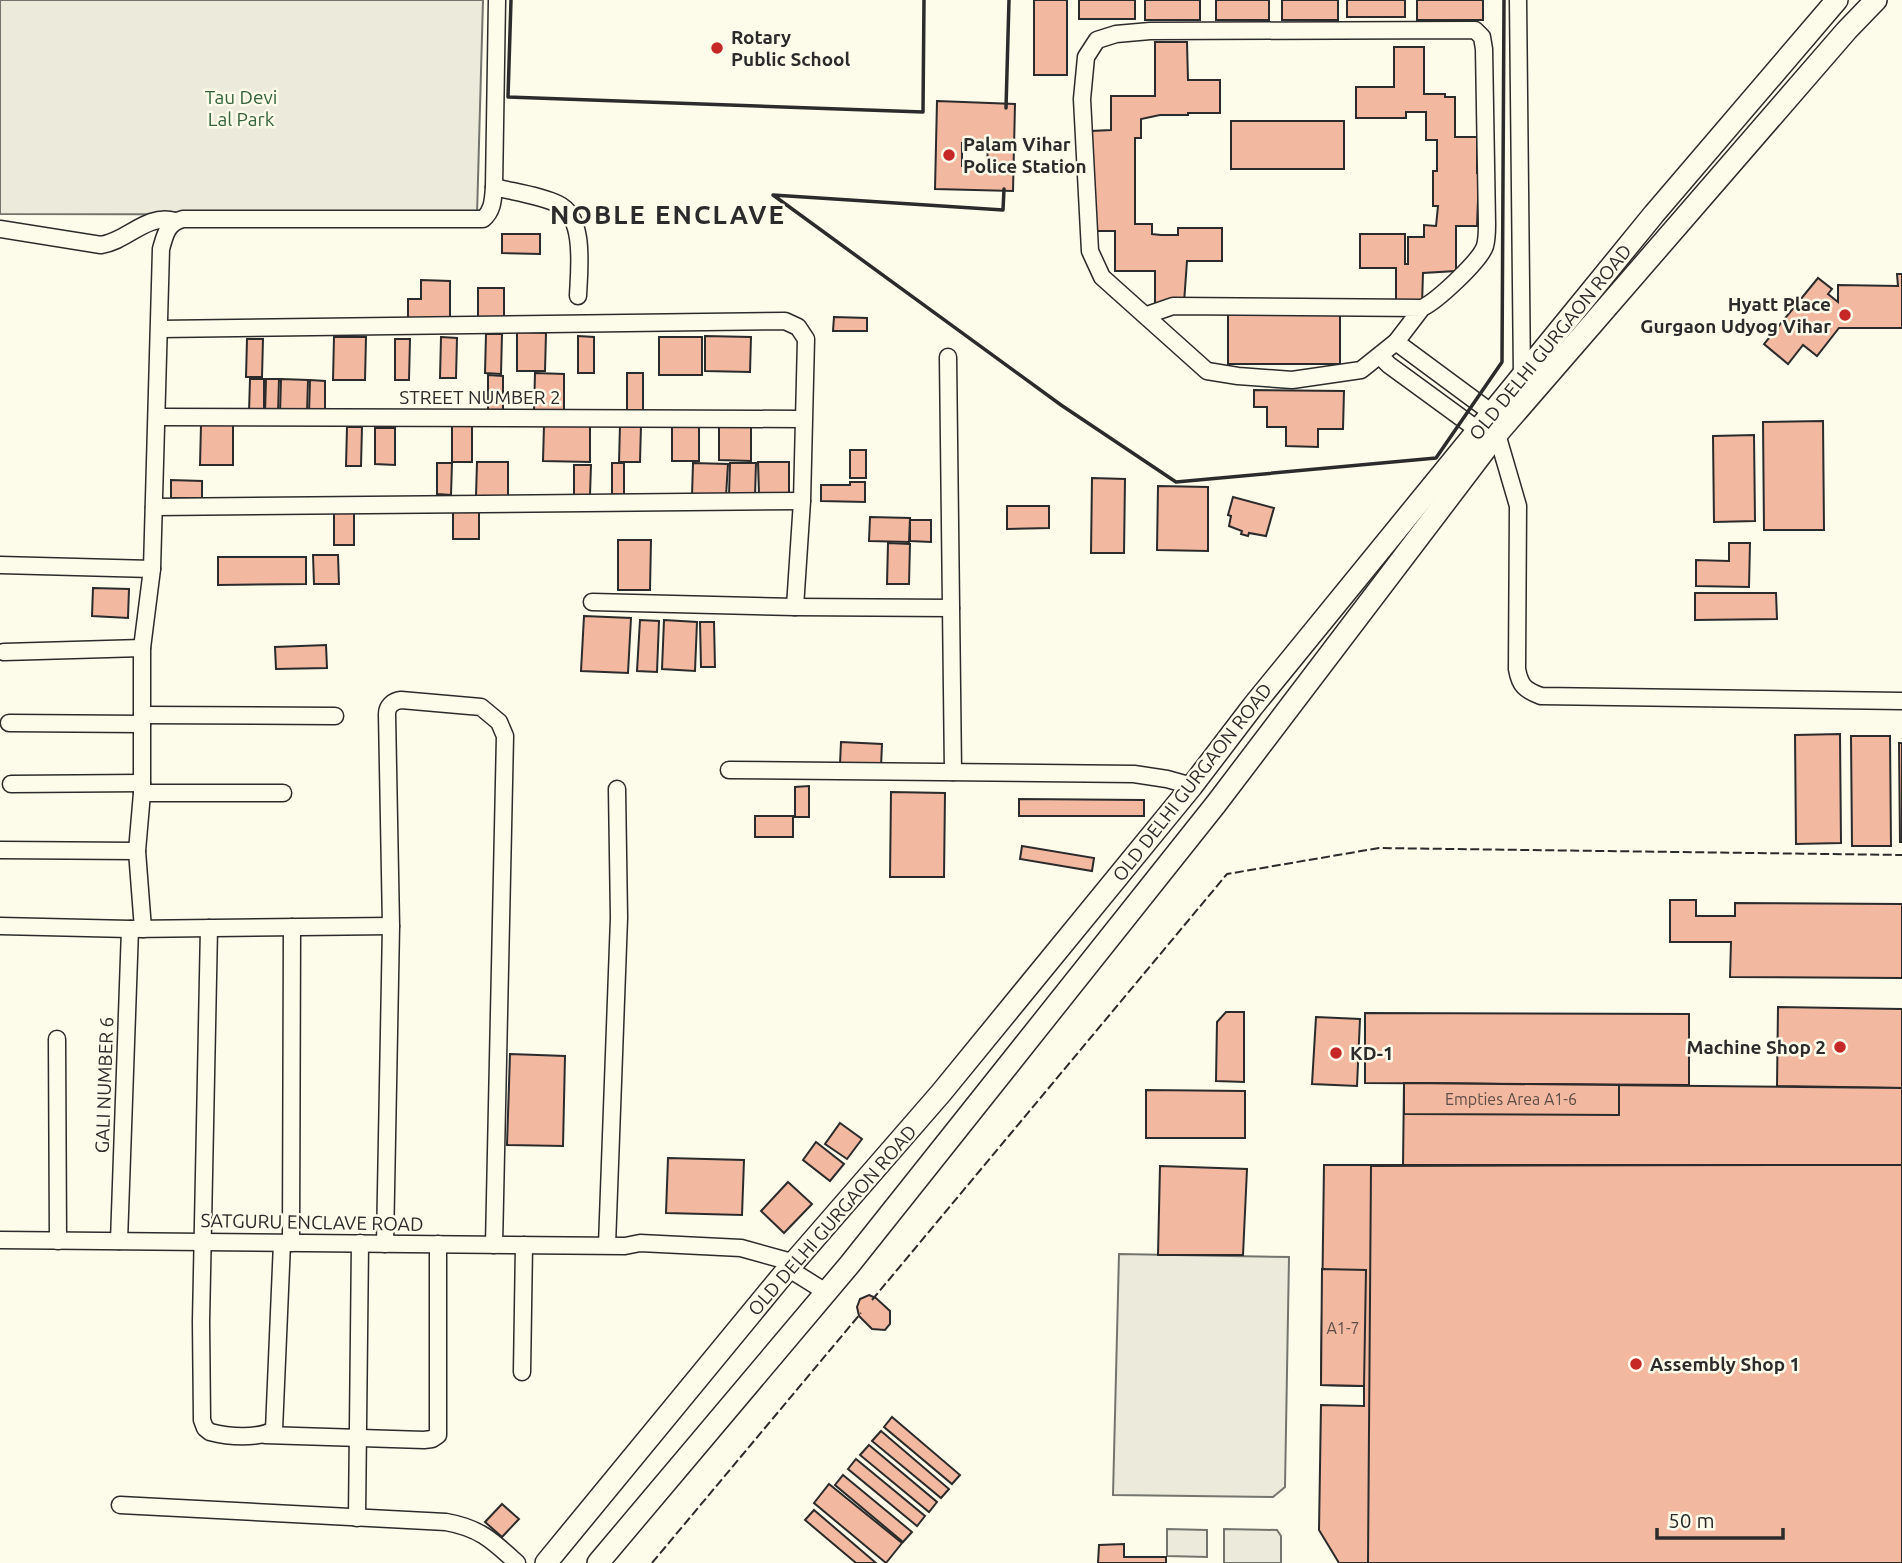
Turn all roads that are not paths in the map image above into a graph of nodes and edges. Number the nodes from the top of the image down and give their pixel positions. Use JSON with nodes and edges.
{"nodes":[{"id":1,"x":497,"y":0,"type":"edge"},
{"id":2,"x":1518,"y":0,"type":"edge"},
{"id":3,"x":1838,"y":0,"type":"edge"},
{"id":4,"x":1877,"y":0,"type":"edge"},
{"id":5,"x":494,"y":187,"type":"junction"},
{"id":6,"x":175,"y":221,"type":"junction"},
{"id":7,"x":0,"y":229,"type":"edge"},
{"id":8,"x":578,"y":296,"type":"dead end"},
{"id":9,"x":1422,"y":308,"type":"junction"},
{"id":10,"x":1147,"y":315,"type":"junction"},
{"id":11,"x":160,"y":329,"type":"junction"},
{"id":12,"x":1396,"y":342,"type":"junction"},
{"id":13,"x":1380,"y":356,"type":"junction"},
{"id":14,"x":948,"y":357,"type":"dead end"},
{"id":15,"x":1522,"y":378,"type":"junction"},
{"id":16,"x":158,"y":417,"type":"junction"},
{"id":17,"x":803,"y":419,"type":"junction"},
{"id":18,"x":1489,"y":426,"type":"junction"},
{"id":19,"x":802,"y":501,"type":"junction"},
{"id":20,"x":154,"y":507,"type":"junction"},
{"id":21,"x":0,"y":565,"type":"edge"},
{"id":22,"x":152,"y":569,"type":"junction"},
{"id":23,"x":592,"y":602,"type":"dead end"},
{"id":24,"x":795,"y":607,"type":"junction"},
{"id":25,"x":951,"y":608,"type":"junction"},
{"id":26,"x":142,"y":648,"type":"junction"},
{"id":27,"x":5,"y":652,"type":"dead end"},
{"id":28,"x":1902,"y":701,"type":"edge"},
{"id":29,"x":335,"y":716,"type":"dead end"},
{"id":30,"x":142,"y":720,"type":"junction"},
{"id":31,"x":9,"y":723,"type":"dead end"},
{"id":32,"x":1226,"y":741,"type":"junction"},
{"id":33,"x":1250,"y":759,"type":"junction"},
{"id":34,"x":729,"y":770,"type":"dead end"},
{"id":35,"x":953,"y":772,"type":"junction"},
{"id":36,"x":11,"y":784,"type":"dead end"},
{"id":37,"x":1192,"y":786,"type":"junction"},
{"id":38,"x":142,"y":788,"type":"junction"},
{"id":39,"x":617,"y":789,"type":"dead end"},
{"id":40,"x":283,"y":793,"type":"dead end"},
{"id":41,"x":0,"y":850,"type":"edge"},
{"id":42,"x":137,"y":851,"type":"junction"},
{"id":43,"x":0,"y":926,"type":"edge"},
{"id":44,"x":391,"y":926,"type":"junction"},
{"id":45,"x":292,"y":927,"type":"junction"},
{"id":46,"x":209,"y":928,"type":"junction"},
{"id":47,"x":136,"y":929,"type":"junction"},
{"id":48,"x":57,"y":1039,"type":"dead end"},
{"id":49,"x":0,"y":1240,"type":"edge"},
{"id":50,"x":58,"y":1241,"type":"junction"},
{"id":51,"x":120,"y":1241,"type":"junction"},
{"id":52,"x":203,"y":1242,"type":"junction"},
{"id":53,"x":287,"y":1243,"type":"junction"},
{"id":54,"x":360,"y":1243,"type":"junction"},
{"id":55,"x":385,"y":1244,"type":"junction"},
{"id":56,"x":438,"y":1244,"type":"junction"},
{"id":57,"x":494,"y":1245,"type":"junction"},
{"id":58,"x":524,"y":1245,"type":"junction"},
{"id":59,"x":607,"y":1245,"type":"junction"},
{"id":60,"x":789,"y":1269,"type":"junction"},
{"id":61,"x":826,"y":1292,"type":"junction"},
{"id":62,"x":522,"y":1371,"type":"dead end"},
{"id":63,"x":265,"y":1434,"type":"junction"},
{"id":64,"x":359,"y":1437,"type":"junction"},
{"id":65,"x":120,"y":1505,"type":"dead end"},
{"id":66,"x":357,"y":1518,"type":"junction"},
{"id":67,"x":517,"y":1563,"type":"edge"},
{"id":68,"x":546,"y":1563,"type":"edge"},
{"id":69,"x":598,"y":1563,"type":"edge"}],
"edges":[{"from":1,"to":5,"type":"street"},
{"from":2,"to":15,"type":"street"},
{"from":3,"to":15,"type":"main road","name":"OLD DELHI GURGAON ROAD"},
{"from":4,"to":18,"type":"main road","name":"OLD DELHI GURGAON ROAD"},
{"from":5,"to":6,"type":"street"},
{"from":5,"to":8,"type":"street"},
{"from":6,"to":7,"type":"street"},
{"from":6,"to":11,"type":"street","name":"GALI NUMBER 6"},
{"from":9,"to":10,"type":"street"},
{"from":9,"to":10,"type":"street"},
{"from":9,"to":12,"type":"street"},
{"from":10,"to":13,"type":"street"},
{"from":11,"to":16,"type":"street","name":"GALI NUMBER 6"},
{"from":11,"to":17,"type":"street"},
{"from":12,"to":13,"type":"street"},
{"from":12,"to":18,"type":"street"},
{"from":13,"to":18,"type":"street"},
{"from":14,"to":25,"type":"street"},
{"from":15,"to":18,"type":"main road","name":"OLD DELHI GURGAON ROAD"},
{"from":16,"to":17,"type":"street","name":"STREET NUMBER 2"},
{"from":16,"to":20,"type":"street","name":"GALI NUMBER 6"},
{"from":17,"to":19,"type":"street"},
{"from":18,"to":28,"type":"street"},
{"from":18,"to":32,"type":"main road","name":"OLD DELHI GURGAON ROAD"},
{"from":18,"to":33,"type":"main road","name":"OLD DELHI GURGAON ROAD"},
{"from":19,"to":20,"type":"street"},
{"from":19,"to":24,"type":"street"},
{"from":20,"to":22,"type":"street","name":"GALI NUMBER 6"},
{"from":21,"to":22,"type":"street"},
{"from":22,"to":26,"type":"street","name":"GALI NUMBER 6"},
{"from":23,"to":24,"type":"street"},
{"from":24,"to":25,"type":"street"},
{"from":25,"to":35,"type":"street"},
{"from":26,"to":27,"type":"street"},
{"from":26,"to":30,"type":"street","name":"GALI NUMBER 6"},
{"from":29,"to":30,"type":"street"},
{"from":30,"to":31,"type":"street"},
{"from":30,"to":38,"type":"street","name":"GALI NUMBER 6"},
{"from":32,"to":33,"type":"main road"},
{"from":32,"to":37,"type":"main road","name":"OLD DELHI GURGAON ROAD"},
{"from":33,"to":61,"type":"main road","name":"OLD DELHI GURGAON ROAD"},
{"from":34,"to":35,"type":"street"},
{"from":35,"to":37,"type":"street"},
{"from":36,"to":38,"type":"street"},
{"from":37,"to":60,"type":"main road","name":"OLD DELHI GURGAON ROAD"},
{"from":38,"to":40,"type":"street"},
{"from":38,"to":42,"type":"street","name":"GALI NUMBER 6"},
{"from":39,"to":59,"type":"street"},
{"from":41,"to":42,"type":"street"},
{"from":42,"to":47,"type":"street","name":"GALI NUMBER 6"},
{"from":43,"to":47,"type":"street"},
{"from":44,"to":45,"type":"street"},
{"from":44,"to":55,"type":"street"},
{"from":44,"to":57,"type":"street"},
{"from":45,"to":46,"type":"street"},
{"from":45,"to":53,"type":"street"},
{"from":46,"to":47,"type":"street"},
{"from":46,"to":52,"type":"street"},
{"from":47,"to":51,"type":"street","name":"GALI NUMBER 6"},
{"from":48,"to":50,"type":"street"},
{"from":49,"to":50,"type":"street","name":"SATGURU ENCLAVE ROAD"},
{"from":50,"to":51,"type":"street","name":"SATGURU ENCLAVE ROAD"},
{"from":51,"to":52,"type":"street","name":"SATGURU ENCLAVE ROAD"},
{"from":52,"to":53,"type":"street","name":"SATGURU ENCLAVE ROAD"},
{"from":52,"to":63,"type":"street"},
{"from":53,"to":54,"type":"street","name":"SATGURU ENCLAVE ROAD"},
{"from":53,"to":63,"type":"street"},
{"from":54,"to":55,"type":"street","name":"SATGURU ENCLAVE ROAD"},
{"from":54,"to":64,"type":"street"},
{"from":55,"to":56,"type":"street","name":"SATGURU ENCLAVE ROAD"},
{"from":56,"to":57,"type":"street","name":"SATGURU ENCLAVE ROAD"},
{"from":56,"to":64,"type":"street"},
{"from":57,"to":58,"type":"street","name":"SATGURU ENCLAVE ROAD"},
{"from":58,"to":59,"type":"street","name":"SATGURU ENCLAVE ROAD"},
{"from":58,"to":62,"type":"street"},
{"from":59,"to":60,"type":"street","name":"SATGURU ENCLAVE ROAD"},
{"from":60,"to":61,"type":"street","name":"SATGURU ENCLAVE ROAD"},
{"from":60,"to":68,"type":"main road","name":"OLD DELHI GURGAON ROAD"},
{"from":61,"to":69,"type":"main road","name":"OLD DELHI GURGAON ROAD"},
{"from":63,"to":64,"type":"street"},
{"from":64,"to":66,"type":"street"},
{"from":65,"to":66,"type":"street"},
{"from":66,"to":67,"type":"street"}]}
